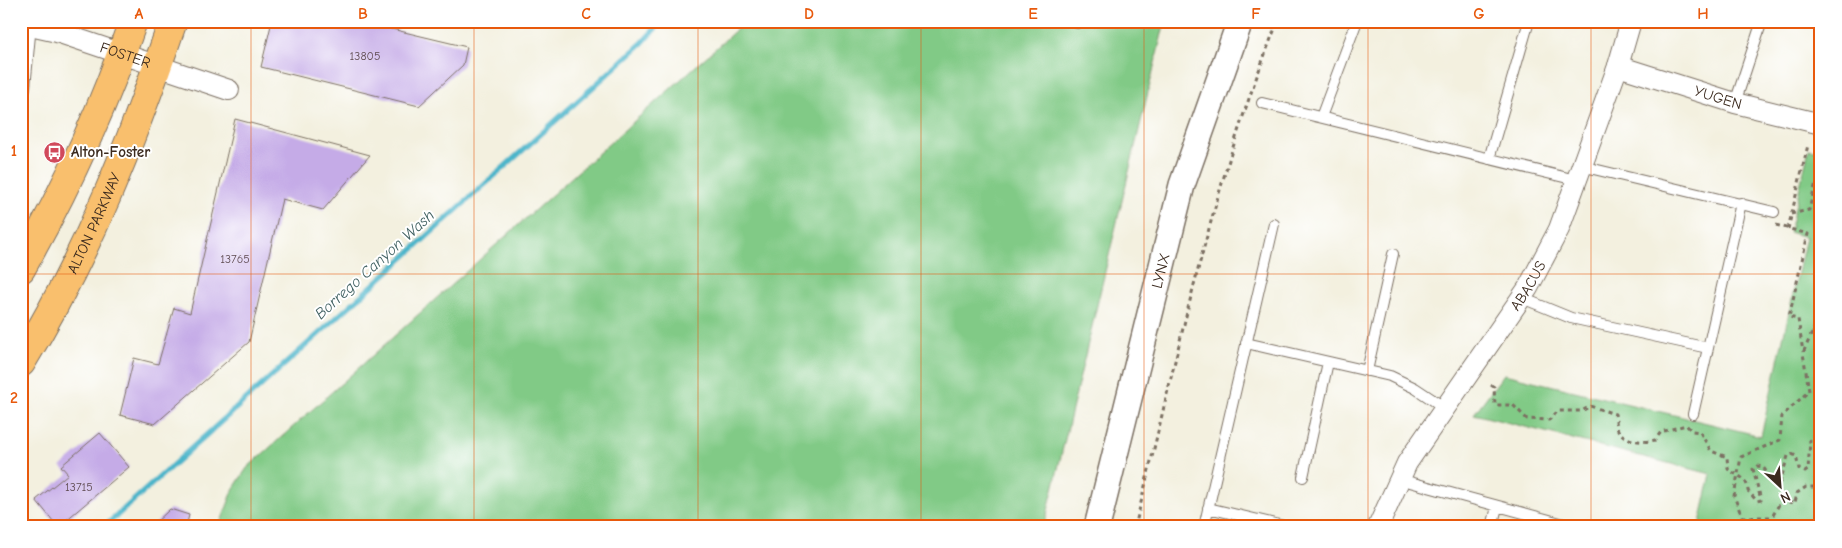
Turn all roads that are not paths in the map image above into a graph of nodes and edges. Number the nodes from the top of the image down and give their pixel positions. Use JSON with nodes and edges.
{"nodes":[{"id":1,"x":134,"y":21,"type":"edge"},
{"id":2,"x":173,"y":21,"type":"edge"},
{"id":3,"x":1240,"y":21,"type":"edge"},
{"id":4,"x":1357,"y":21,"type":"edge"},
{"id":5,"x":1529,"y":21,"type":"edge"},
{"id":6,"x":1631,"y":21,"type":"edge"},
{"id":7,"x":1762,"y":21,"type":"edge"},
{"id":8,"x":28,"y":24,"type":"edge"},
{"id":9,"x":122,"y":56,"type":"junction"},
{"id":10,"x":1618,"y":66,"type":"junction"},
{"id":11,"x":157,"y":67,"type":"junction"},
{"id":12,"x":229,"y":90,"type":"dead end"},
{"id":13,"x":21,"y":98,"type":"edge"},
{"id":14,"x":1262,"y":103,"type":"dead end"},
{"id":15,"x":1735,"y":103,"type":"junction"},
{"id":16,"x":1321,"y":117,"type":"junction"},
{"id":17,"x":1821,"y":124,"type":"edge"},
{"id":18,"x":1488,"y":159,"type":"junction"},
{"id":19,"x":1579,"y":173,"type":"junction"},
{"id":20,"x":1741,"y":203,"type":"junction"},
{"id":21,"x":1774,"y":212,"type":"road end"},
{"id":22,"x":1274,"y":224,"type":"dead end"},
{"id":23,"x":1393,"y":254,"type":"dead end"},
{"id":24,"x":21,"y":269,"type":"edge"},
{"id":25,"x":1522,"y":298,"type":"junction"},
{"id":26,"x":1246,"y":343,"type":"junction"},
{"id":27,"x":1708,"y":348,"type":"junction"},
{"id":28,"x":1328,"y":362,"type":"junction"},
{"id":29,"x":21,"y":363,"type":"edge"},
{"id":30,"x":1367,"y":371,"type":"junction"},
{"id":31,"x":1445,"y":408,"type":"junction"},
{"id":32,"x":1693,"y":414,"type":"dead end"},
{"id":33,"x":1303,"y":477,"type":"dead end"},
{"id":34,"x":1399,"y":479,"type":"junction"},
{"id":35,"x":1497,"y":507,"type":"junction"},
{"id":36,"x":1208,"y":508,"type":"junction"},
{"id":37,"x":1097,"y":527,"type":"edge"},
{"id":38,"x":1204,"y":527,"type":"edge"},
{"id":39,"x":1288,"y":527,"type":"edge"},
{"id":40,"x":1378,"y":527,"type":"edge"},
{"id":41,"x":1492,"y":527,"type":"edge"},
{"id":42,"x":1575,"y":527,"type":"edge"}],
"edges":[{"from":1,"to":9,"type":"main road"},
{"from":2,"to":11,"type":"main road","name":"ALTON PARKWAY"},
{"from":3,"to":37,"type":"street","name":"LYNX"},
{"from":4,"to":16,"type":"lane"},
{"from":5,"to":18,"type":"lane"},
{"from":6,"to":10,"type":"street","name":"ABACUS"},
{"from":7,"to":15,"type":"lane"},
{"from":8,"to":9,"type":"street","name":"FOSTER"},
{"from":8,"to":13,"type":"lane"},
{"from":9,"to":11,"type":"street","name":"FOSTER"},
{"from":9,"to":24,"type":"main road"},
{"from":10,"to":15,"type":"street","name":"YUGEN"},
{"from":10,"to":19,"type":"street","name":"ABACUS"},
{"from":11,"to":12,"type":"street","name":"FOSTER"},
{"from":11,"to":29,"type":"main road","name":"ALTON PARKWAY"},
{"from":14,"to":16,"type":"lane"},
{"from":15,"to":17,"type":"street","name":"YUGEN"},
{"from":16,"to":18,"type":"lane"},
{"from":18,"to":19,"type":"lane"},
{"from":19,"to":20,"type":"lane"},
{"from":19,"to":25,"type":"street","name":"ABACUS"},
{"from":20,"to":21,"type":"lane"},
{"from":20,"to":27,"type":"lane"},
{"from":22,"to":26,"type":"lane"},
{"from":23,"to":30,"type":"lane"},
{"from":25,"to":27,"type":"lane"},
{"from":25,"to":31,"type":"street","name":"ABACUS"},
{"from":26,"to":28,"type":"lane"},
{"from":26,"to":36,"type":"lane"},
{"from":27,"to":32,"type":"lane"},
{"from":28,"to":30,"type":"lane"},
{"from":28,"to":33,"type":"lane"},
{"from":30,"to":31,"type":"lane"},
{"from":31,"to":34,"type":"street","name":"ABACUS"},
{"from":34,"to":35,"type":"lane"},
{"from":34,"to":40,"type":"street","name":"ABACUS"},
{"from":35,"to":41,"type":"lane"},
{"from":35,"to":42,"type":"lane"},
{"from":36,"to":38,"type":"lane"},
{"from":36,"to":39,"type":"lane"}]}
